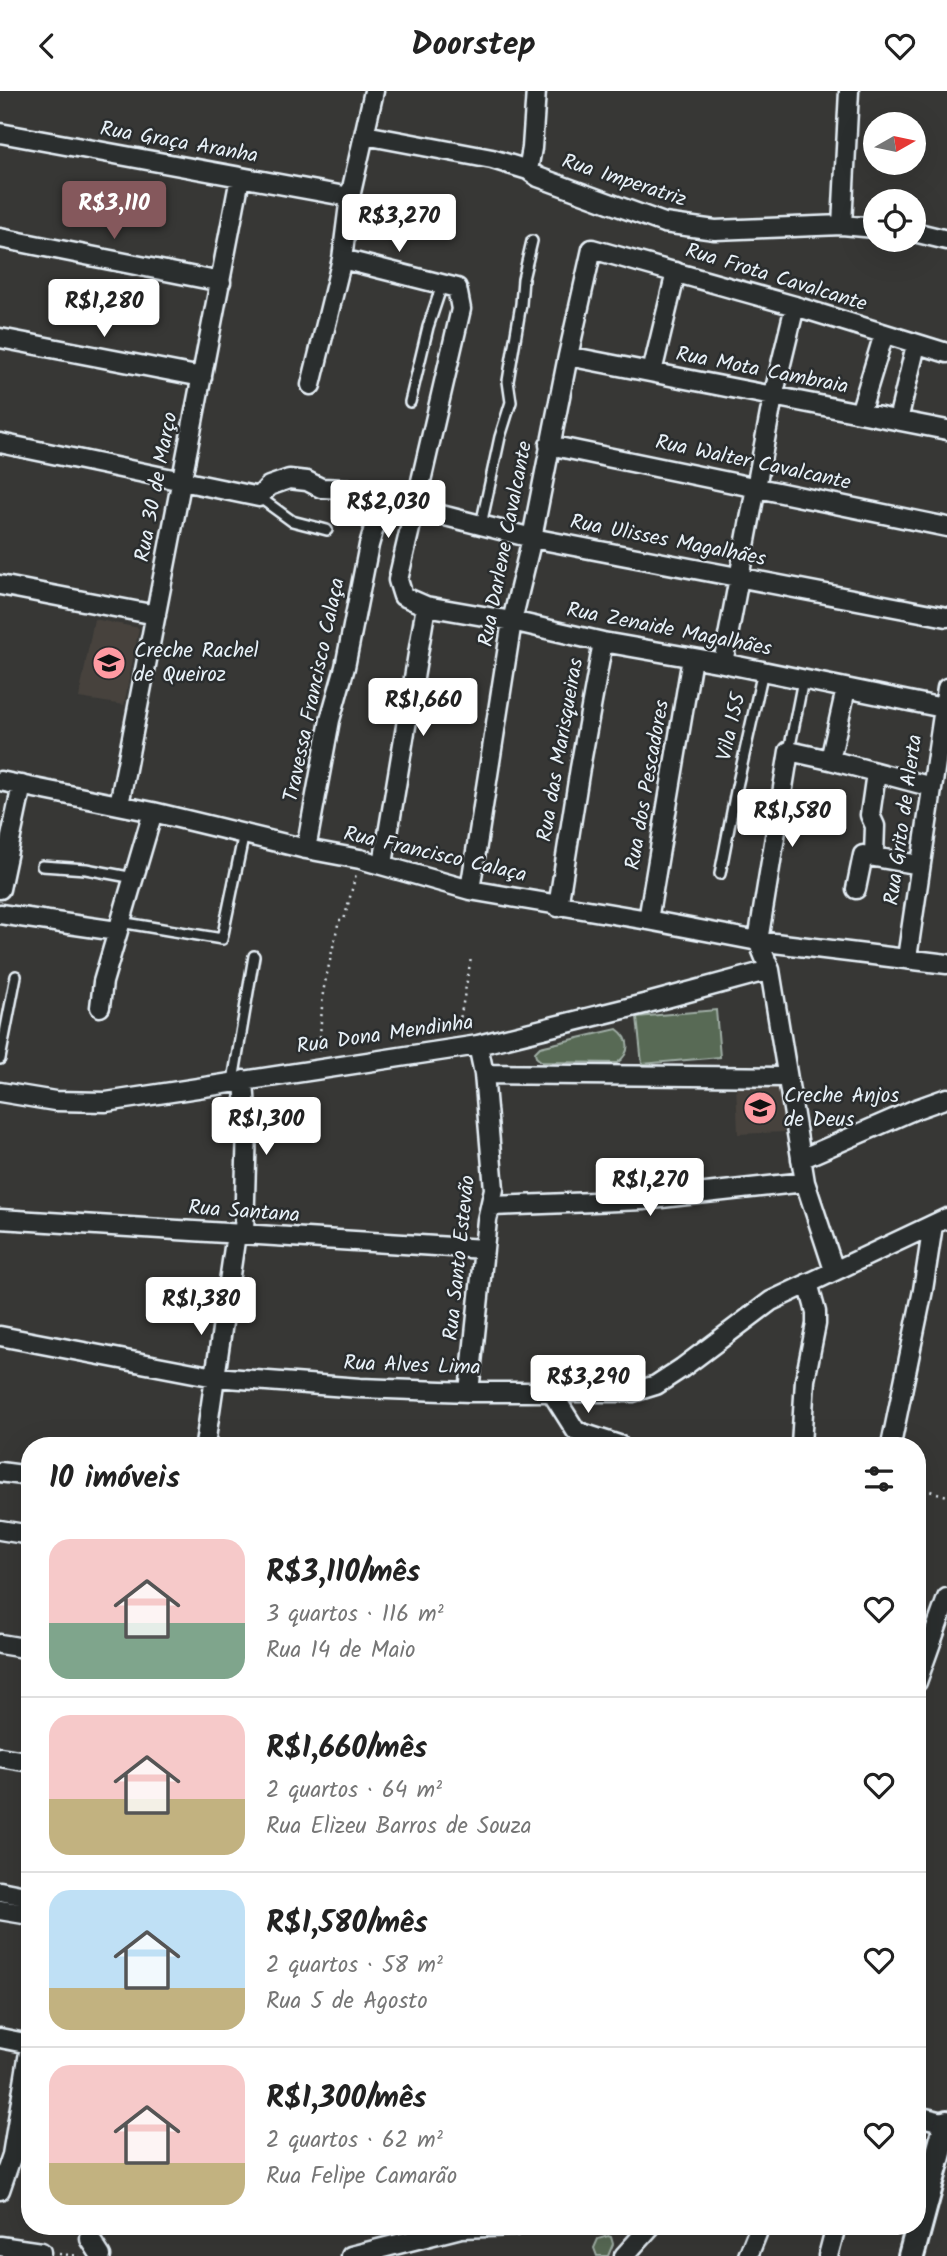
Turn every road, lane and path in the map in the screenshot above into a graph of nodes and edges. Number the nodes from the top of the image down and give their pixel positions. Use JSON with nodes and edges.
{"nodes":[{"id":1,"x":374,"y":91,"type":"edge"},
{"id":2,"x":536,"y":91,"type":"edge"},
{"id":3,"x":849,"y":91,"type":"edge"},
{"id":4,"x":0,"y":133,"type":"edge"},
{"id":5,"x":365,"y":135,"type":"junction"},
{"id":6,"x":528,"y":170,"type":"junction"},
{"id":7,"x":240,"y":178,"type":"junction"},
{"id":8,"x":350,"y":197,"type":"junction"},
{"id":9,"x":842,"y":225,"type":"junction"},
{"id":10,"x":863,"y":227,"type":"edge"},
{"id":11,"x":926,"y":235,"type":"edge"},
{"id":12,"x":0,"y":238,"type":"edge"},
{"id":13,"x":947,"y":240,"type":"edge"},
{"id":14,"x":532,"y":241,"type":"dead end"},
{"id":15,"x":592,"y":249,"type":"joint"},
{"id":16,"x":342,"y":259,"type":"junction"},
{"id":17,"x":676,"y":272,"type":"junction"},
{"id":18,"x":221,"y":282,"type":"junction"},
{"id":19,"x":442,"y":285,"type":"junction"},
{"id":20,"x":795,"y":306,"type":"junction"},
{"id":21,"x":884,"y":334,"type":"junction"},
{"id":22,"x":0,"y":338,"type":"edge"},
{"id":23,"x":916,"y":345,"type":"junction"},
{"id":24,"x":947,"y":352,"type":"edge"},
{"id":25,"x":568,"y":356,"type":"junction"},
{"id":26,"x":652,"y":372,"type":"junction"},
{"id":27,"x":202,"y":377,"type":"junction"},
{"id":28,"x":311,"y":385,"type":"dead end"},
{"id":29,"x":773,"y":397,"type":"junction"},
{"id":30,"x":410,"y":402,"type":"dead end"},
{"id":31,"x":860,"y":413,"type":"junction"},
{"id":32,"x":898,"y":420,"type":"junction"},
{"id":33,"x":947,"y":429,"type":"edge"},
{"id":34,"x":0,"y":443,"type":"edge"},
{"id":35,"x":550,"y":445,"type":"junction"},
{"id":36,"x":181,"y":479,"type":"junction"},
{"id":37,"x":756,"y":487,"type":"junction"},
{"id":38,"x":348,"y":489,"type":"dead end"},
{"id":39,"x":259,"y":497,"type":"junction"},
{"id":40,"x":382,"y":501,"type":"joint"},
{"id":41,"x":416,"y":508,"type":"junction"},
{"id":42,"x":481,"y":525,"type":"junction"},
{"id":43,"x":947,"y":527,"type":"edge"},
{"id":44,"x":327,"y":530,"type":"dead end"},
{"id":45,"x":532,"y":538,"type":"junction"},
{"id":46,"x":737,"y":577,"type":"junction"},
{"id":47,"x":0,"y":585,"type":"edge"},
{"id":48,"x":426,"y":606,"type":"junction"},
{"id":49,"x":156,"y":615,"type":"junction"},
{"id":50,"x":947,"y":617,"type":"edge"},
{"id":51,"x":512,"y":621,"type":"junction"},
{"id":52,"x":603,"y":642,"type":"junction"},
{"id":53,"x":692,"y":658,"type":"junction"},
{"id":54,"x":723,"y":663,"type":"junction"},
{"id":55,"x":763,"y":671,"type":"junction"},
{"id":56,"x":803,"y":680,"type":"junction"},
{"id":57,"x":947,"y":688,"type":"edge"},
{"id":58,"x":846,"y":689,"type":"junction"},
{"id":59,"x":943,"y":708,"type":"junction"},
{"id":60,"x":789,"y":751,"type":"junction"},
{"id":61,"x":830,"y":760,"type":"junction"},
{"id":62,"x":876,"y":773,"type":"junction"},
{"id":63,"x":0,"y":781,"type":"edge"},
{"id":64,"x":22,"y":785,"type":"junction"},
{"id":65,"x":932,"y":787,"type":"junction"},
{"id":66,"x":119,"y":805,"type":"junction"},
{"id":67,"x":153,"y":812,"type":"junction"},
{"id":68,"x":244,"y":833,"type":"junction"},
{"id":69,"x":306,"y":849,"type":"junction"},
{"id":70,"x":874,"y":855,"type":"junction"},
{"id":71,"x":360,"y":859,"type":"junction"},
{"id":72,"x":383,"y":865,"type":"junction"},
{"id":73,"x":920,"y":865,"type":"junction"},
{"id":74,"x":42,"y":866,"type":"dead end"},
{"id":75,"x":720,"y":874,"type":"dead end"},
{"id":76,"x":134,"y":879,"type":"junction"},
{"id":77,"x":0,"y":889,"type":"edge"},
{"id":78,"x":856,"y":889,"type":"dead end"},
{"id":79,"x":470,"y":890,"type":"junction"},
{"id":80,"x":558,"y":907,"type":"junction"},
{"id":81,"x":0,"y":914,"type":"edge"},
{"id":82,"x":648,"y":920,"type":"junction"},
{"id":83,"x":118,"y":927,"type":"junction"},
{"id":84,"x":758,"y":941,"type":"junction"},
{"id":85,"x":254,"y":956,"type":"dead end"},
{"id":86,"x":471,"y":958,"type":"dead end"},
{"id":87,"x":907,"y":958,"type":"junction"},
{"id":88,"x":947,"y":964,"type":"edge"},
{"id":89,"x":770,"y":970,"type":"junction"},
{"id":90,"x":16,"y":976,"type":"dead end"},
{"id":91,"x":100,"y":1007,"type":"dead end"},
{"id":92,"x":478,"y":1045,"type":"junction"},
{"id":93,"x":455,"y":1048,"type":"junction"},
{"id":94,"x":0,"y":1059,"type":"edge"},
{"id":95,"x":317,"y":1068,"type":"junction"},
{"id":96,"x":484,"y":1074,"type":"junction"},
{"id":97,"x":786,"y":1077,"type":"junction"},
{"id":98,"x":239,"y":1080,"type":"junction"},
{"id":99,"x":0,"y":1092,"type":"edge"},
{"id":100,"x":947,"y":1098,"type":"edge"},
{"id":101,"x":801,"y":1159,"type":"junction"},
{"id":102,"x":805,"y":1182,"type":"junction"},
{"id":103,"x":492,"y":1206,"type":"junction"},
{"id":104,"x":0,"y":1219,"type":"edge"},
{"id":105,"x":940,"y":1221,"type":"edge"},
{"id":106,"x":240,"y":1234,"type":"junction"},
{"id":107,"x":484,"y":1249,"type":"junction"},
{"id":108,"x":834,"y":1270,"type":"junction"},
{"id":109,"x":808,"y":1283,"type":"junction"},
{"id":110,"x":0,"y":1336,"type":"edge"},
{"id":111,"x":215,"y":1377,"type":"junction"},
{"id":112,"x":469,"y":1392,"type":"junction"},
{"id":113,"x":552,"y":1393,"type":"junction"},
{"id":114,"x":206,"y":1437,"type":"edge"},
{"id":115,"x":587,"y":1437,"type":"edge"},
{"id":116,"x":801,"y":1437,"type":"edge"},
{"id":117,"x":893,"y":1437,"type":"edge"},
{"id":118,"x":0,"y":1472,"type":"edge"},
{"id":119,"x":21,"y":1475,"type":"edge"},
{"id":120,"x":926,"y":1490,"type":"edge"},
{"id":121,"x":947,"y":1496,"type":"edge"},
{"id":122,"x":0,"y":1530,"type":"edge"},
{"id":123,"x":21,"y":1534,"type":"edge"},
{"id":124,"x":947,"y":1598,"type":"edge"},
{"id":125,"x":0,"y":1644,"type":"edge"},
{"id":126,"x":21,"y":1648,"type":"edge"},
{"id":127,"x":926,"y":1657,"type":"edge"},
{"id":128,"x":0,"y":1757,"type":"edge"},
{"id":129,"x":21,"y":1760,"type":"edge"},
{"id":130,"x":0,"y":1891,"type":"edge"},
{"id":131,"x":21,"y":1895,"type":"edge"},
{"id":132,"x":0,"y":1910,"type":"edge"},
{"id":133,"x":21,"y":1914,"type":"edge"},
{"id":134,"x":0,"y":2038,"type":"edge"},
{"id":135,"x":21,"y":2043,"type":"edge"},
{"id":136,"x":926,"y":2118,"type":"edge"},
{"id":137,"x":947,"y":2123,"type":"edge"},
{"id":138,"x":21,"y":2156,"type":"edge"},
{"id":139,"x":0,"y":2190,"type":"edge"},
{"id":140,"x":926,"y":2201,"type":"edge"},
{"id":141,"x":90,"y":2235,"type":"edge"},
{"id":142,"x":431,"y":2235,"type":"edge"},
{"id":143,"x":646,"y":2235,"type":"edge"},
{"id":144,"x":756,"y":2235,"type":"edge"},
{"id":145,"x":834,"y":2235,"type":"edge"},
{"id":146,"x":917,"y":2235,"type":"edge"},
{"id":147,"x":0,"y":2246,"type":"edge"},
{"id":148,"x":41,"y":2252,"type":"joint"},
{"id":149,"x":634,"y":2255,"type":"edge"},
{"id":150,"x":84,"y":2256,"type":"edge"},
{"id":151,"x":101,"y":2256,"type":"edge"},
{"id":152,"x":351,"y":2256,"type":"edge"},
{"id":153,"x":748,"y":2256,"type":"edge"},
{"id":154,"x":828,"y":2256,"type":"edge"},
{"id":155,"x":911,"y":2256,"type":"edge"}],
"edges":[{"from":1,"to":5,"type":"street"},
{"from":2,"to":6,"type":"street"},
{"from":3,"to":9,"type":"street"},
{"from":4,"to":7,"type":"street","name":"Rua Graça Aranha"},
{"from":5,"to":6,"type":"street","name":"Rua Imperatriz"},
{"from":5,"to":8,"type":"street"},
{"from":6,"to":9,"type":"street","name":"Rua Imperatriz"},
{"from":7,"to":8,"type":"street","name":"Rua Graça Aranha"},
{"from":7,"to":18,"type":"street","name":"Rua 30 de Março"},
{"from":8,"to":16,"type":"street"},
{"from":9,"to":10,"type":"street","name":"Rua Imperatriz"},
{"from":11,"to":13,"type":"street"},
{"from":12,"to":18,"type":"street"},
{"from":14,"to":42,"type":"lane"},
{"from":15,"to":17,"type":"street","name":"Rua Frota Cavalcante"},
{"from":15,"to":25,"type":"street","name":"Rua Darlene Cavalcante"},
{"from":16,"to":19,"type":"street"},
{"from":16,"to":28,"type":"street"},
{"from":17,"to":20,"type":"street","name":"Rua Frota Cavalcante"},
{"from":17,"to":26,"type":"street"},
{"from":18,"to":27,"type":"street","name":"Rua 30 de Março"},
{"from":19,"to":30,"type":"lane"},
{"from":19,"to":41,"type":"street"},
{"from":20,"to":21,"type":"street","name":"Rua Frota Cavalcante"},
{"from":20,"to":29,"type":"street"},
{"from":21,"to":23,"type":"street","name":"Rua Frota Cavalcante"},
{"from":21,"to":31,"type":"street"},
{"from":22,"to":27,"type":"street"},
{"from":23,"to":24,"type":"street","name":"Rua Frota Cavalcante"},
{"from":23,"to":32,"type":"street"},
{"from":25,"to":26,"type":"street","name":"Rua Mota Cambraia"},
{"from":25,"to":35,"type":"street","name":"Rua Darlene Cavalcante"},
{"from":26,"to":29,"type":"street","name":"Rua Mota Cambraia"},
{"from":27,"to":36,"type":"street","name":"Rua 30 de Março"},
{"from":29,"to":31,"type":"street","name":"Rua Mota Cambraia"},
{"from":29,"to":37,"type":"street"},
{"from":31,"to":32,"type":"street","name":"Rua Mota Cambraia"},
{"from":32,"to":33,"type":"street","name":"Rua Mota Cambraia"},
{"from":34,"to":36,"type":"street"},
{"from":35,"to":37,"type":"street","name":"Rua Walter Cavalcante"},
{"from":35,"to":45,"type":"street","name":"Rua Darlene Cavalcante"},
{"from":36,"to":39,"type":"street"},
{"from":36,"to":49,"type":"street","name":"Rua 30 de Março"},
{"from":37,"to":43,"type":"street","name":"Rua Walter Cavalcante"},
{"from":37,"to":46,"type":"street"},
{"from":38,"to":39,"type":"street"},
{"from":39,"to":44,"type":"lane"},
{"from":40,"to":41,"type":"street","name":"Rua Ulisses Magalhães"},
{"from":40,"to":69,"type":"street","name":"Travessa Francisco Calaça"},
{"from":41,"to":42,"type":"street","name":"Rua Ulisses Magalhães"},
{"from":41,"to":48,"type":"street","name":"Rua Zenaide Magalhães"},
{"from":42,"to":45,"type":"street","name":"Rua Ulisses Magalhães"},
{"from":45,"to":46,"type":"street","name":"Rua Ulisses Magalhães"},
{"from":45,"to":51,"type":"street","name":"Rua Darlene Cavalcante"},
{"from":46,"to":50,"type":"street","name":"Rua Ulisses Magalhães"},
{"from":46,"to":54,"type":"street"},
{"from":47,"to":49,"type":"street"},
{"from":48,"to":51,"type":"street","name":"Rua Zenaide Magalhães"},
{"from":48,"to":72,"type":"street"},
{"from":49,"to":66,"type":"street","name":"Rua 30 de Março"},
{"from":51,"to":52,"type":"street","name":"Rua Zenaide Magalhães"},
{"from":51,"to":79,"type":"street","name":"Rua Darlene Cavalcante"},
{"from":52,"to":53,"type":"street","name":"Rua Zenaide Magalhães"},
{"from":52,"to":80,"type":"street","name":"Rua das Marisqueiras"},
{"from":53,"to":54,"type":"street","name":"Rua Zenaide Magalhães"},
{"from":53,"to":82,"type":"street","name":"Rua dos Pescadores"},
{"from":54,"to":55,"type":"street","name":"Rua Zenaide Magalhães"},
{"from":55,"to":56,"type":"street","name":"Rua Zenaide Magalhães"},
{"from":55,"to":75,"type":"lane","name":"Vila 155"},
{"from":56,"to":58,"type":"street","name":"Rua Zenaide Magalhães"},
{"from":56,"to":60,"type":"lane"},
{"from":57,"to":59,"type":"street","name":"Rua Grito de Alerta"},
{"from":58,"to":59,"type":"street","name":"Rua Zenaide Magalhães"},
{"from":58,"to":61,"type":"street"},
{"from":59,"to":65,"type":"street","name":"Rua Grito de Alerta"},
{"from":60,"to":61,"type":"street"},
{"from":60,"to":84,"type":"street"},
{"from":61,"to":62,"type":"street"},
{"from":62,"to":65,"type":"street"},
{"from":62,"to":70,"type":"street"},
{"from":63,"to":64,"type":"street","name":"Rua Francisco Calaça"},
{"from":64,"to":66,"type":"street","name":"Rua Francisco Calaça"},
{"from":64,"to":77,"type":"street"},
{"from":65,"to":73,"type":"street","name":"Rua Grito de Alerta"},
{"from":66,"to":67,"type":"street","name":"Rua Francisco Calaça"},
{"from":67,"to":68,"type":"street","name":"Rua Francisco Calaça"},
{"from":67,"to":76,"type":"street"},
{"from":68,"to":69,"type":"street","name":"Rua Francisco Calaça"},
{"from":68,"to":83,"type":"lane"},
{"from":69,"to":71,"type":"street","name":"Rua Francisco Calaça"},
{"from":70,"to":73,"type":"street"},
{"from":70,"to":78,"type":"street"},
{"from":71,"to":72,"type":"street","name":"Rua Francisco Calaça"},
{"from":71,"to":95,"type":"path"},
{"from":72,"to":79,"type":"street","name":"Rua Francisco Calaça"},
{"from":73,"to":87,"type":"street","name":"Rua Grito de Alerta"},
{"from":74,"to":76,"type":"lane"},
{"from":76,"to":83,"type":"street"},
{"from":79,"to":80,"type":"street","name":"Rua Francisco Calaça"},
{"from":80,"to":82,"type":"street","name":"Rua Francisco Calaça"},
{"from":81,"to":83,"type":"street"},
{"from":82,"to":84,"type":"street","name":"Rua Francisco Calaça"},
{"from":83,"to":91,"type":"street"},
{"from":84,"to":87,"type":"street","name":"Rua Francisco Calaça"},
{"from":84,"to":89,"type":"street"},
{"from":85,"to":98,"type":"lane"},
{"from":86,"to":93,"type":"path"},
{"from":87,"to":88,"type":"street","name":"Rua Francisco Calaça"},
{"from":89,"to":92,"type":"street","name":"Rua Dona Mendinha"},
{"from":89,"to":97,"type":"street"},
{"from":90,"to":94,"type":"lane"},
{"from":92,"to":93,"type":"street","name":"Rua Dona Mendinha"},
{"from":92,"to":96,"type":"street","name":"Rua Santo Estevão"},
{"from":93,"to":95,"type":"street","name":"Rua Dona Mendinha"},
{"from":95,"to":98,"type":"street","name":"Rua Dona Mendinha"},
{"from":96,"to":97,"type":"street"},
{"from":96,"to":103,"type":"street","name":"Rua Santo Estevão"},
{"from":97,"to":101,"type":"street"},
{"from":98,"to":99,"type":"street","name":"Rua Dona Mendinha"},
{"from":98,"to":106,"type":"street"},
{"from":100,"to":101,"type":"street"},
{"from":101,"to":102,"type":"street"},
{"from":102,"to":103,"type":"street"},
{"from":102,"to":108,"type":"street"},
{"from":103,"to":107,"type":"street","name":"Rua Santo Estevão"},
{"from":104,"to":106,"type":"street","name":"Rua Santana"},
{"from":105,"to":108,"type":"street","name":"Rua Alves Lima"},
{"from":105,"to":117,"type":"street"},
{"from":106,"to":107,"type":"street","name":"Rua Santana"},
{"from":106,"to":111,"type":"street"},
{"from":107,"to":112,"type":"street","name":"Rua Santo Estevão"},
{"from":108,"to":109,"type":"street","name":"Rua Alves Lima"},
{"from":109,"to":113,"type":"street","name":"Rua Alves Lima"},
{"from":109,"to":116,"type":"street"},
{"from":110,"to":111,"type":"street","name":"Rua Alves Lima"},
{"from":111,"to":112,"type":"street","name":"Rua Alves Lima"},
{"from":111,"to":114,"type":"street"},
{"from":112,"to":113,"type":"street","name":"Rua Alves Lima"},
{"from":113,"to":115,"type":"street"},
{"from":118,"to":119,"type":"street"},
{"from":120,"to":121,"type":"path"},
{"from":122,"to":123,"type":"street"},
{"from":124,"to":127,"type":"street"},
{"from":125,"to":126,"type":"street"},
{"from":128,"to":129,"type":"street"},
{"from":130,"to":131,"type":"street"},
{"from":132,"to":133,"type":"street"},
{"from":134,"to":135,"type":"street"},
{"from":136,"to":137,"type":"street"},
{"from":137,"to":140,"type":"main road"},
{"from":138,"to":139,"type":"street"},
{"from":141,"to":151,"type":"street"},
{"from":142,"to":152,"type":"street"},
{"from":143,"to":149,"type":"street"},
{"from":144,"to":153,"type":"street"},
{"from":145,"to":154,"type":"street"},
{"from":146,"to":155,"type":"main road"},
{"from":147,"to":148,"type":"street"},
{"from":148,"to":150,"type":"path"}]}
